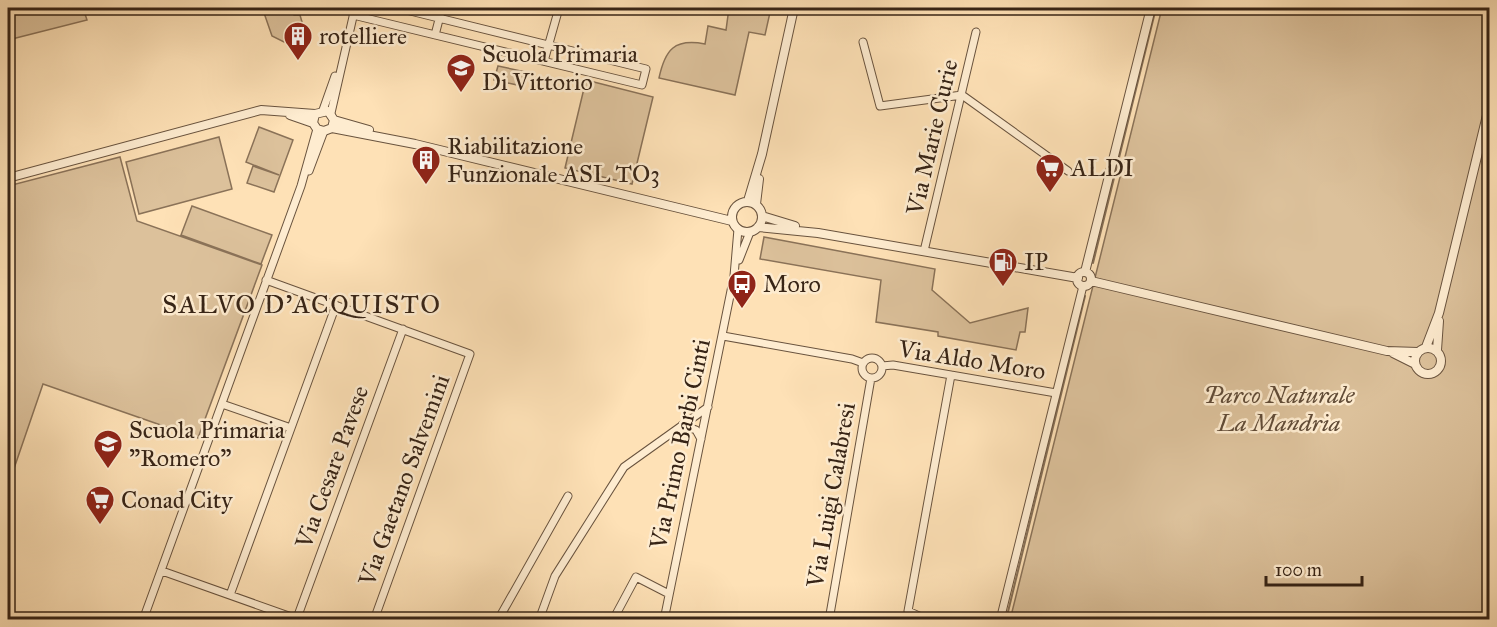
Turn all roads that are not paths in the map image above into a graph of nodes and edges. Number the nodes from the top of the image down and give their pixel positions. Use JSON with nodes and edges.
{"nodes":[{"id":1,"x":398,"y":8,"type":"edge"},
{"id":2,"x":442,"y":8,"type":"edge"},
{"id":3,"x":558,"y":8,"type":"edge"},
{"id":4,"x":794,"y":8,"type":"edge"},
{"id":5,"x":1151,"y":8,"type":"edge"},
{"id":6,"x":354,"y":11,"type":"edge"},
{"id":7,"x":439,"y":18,"type":"junction"},
{"id":8,"x":976,"y":32,"type":"dead end"},
{"id":9,"x":435,"y":35,"type":"junction"},
{"id":10,"x":863,"y":42,"type":"dead end"},
{"id":11,"x":548,"y":45,"type":"junction"},
{"id":12,"x":544,"y":61,"type":"junction"},
{"id":13,"x":962,"y":95,"type":"junction"},
{"id":14,"x":1490,"y":103,"type":"edge"},
{"id":15,"x":324,"y":121,"type":"junction"},
{"id":16,"x":1068,"y":171,"type":"dead end"},
{"id":17,"x":8,"y":178,"type":"edge"},
{"id":18,"x":752,"y":202,"type":"junction"},
{"id":19,"x":668,"y":206,"type":"junction"},
{"id":20,"x":733,"y":209,"type":"junction"},
{"id":21,"x":762,"y":216,"type":"junction"},
{"id":22,"x":735,"y":225,"type":"junction"},
{"id":23,"x":754,"y":229,"type":"junction"},
{"id":24,"x":818,"y":233,"type":"junction"},
{"id":25,"x":924,"y":251,"type":"junction"},
{"id":26,"x":1085,"y":272,"type":"junction"},
{"id":27,"x":734,"y":276,"type":"junction"},
{"id":28,"x":266,"y":280,"type":"junction"},
{"id":29,"x":1091,"y":281,"type":"junction"},
{"id":30,"x":1080,"y":282,"type":"junction"},
{"id":31,"x":336,"y":305,"type":"junction"},
{"id":32,"x":1439,"y":313,"type":"junction"},
{"id":33,"x":403,"y":329,"type":"junction"},
{"id":34,"x":723,"y":336,"type":"junction"},
{"id":35,"x":1426,"y":347,"type":"junction"},
{"id":36,"x":1437,"y":350,"type":"junction"},
{"id":37,"x":1387,"y":351,"type":"junction"},
{"id":38,"x":1418,"y":352,"type":"junction"},
{"id":39,"x":863,"y":363,"type":"junction"},
{"id":40,"x":1415,"y":364,"type":"junction"},
{"id":41,"x":882,"y":366,"type":"junction"},
{"id":42,"x":951,"y":375,"type":"junction"},
{"id":43,"x":871,"y":378,"type":"junction"},
{"id":44,"x":1056,"y":393,"type":"junction"},
{"id":45,"x":222,"y":404,"type":"junction"},
{"id":46,"x":708,"y":407,"type":"junction"},
{"id":47,"x":682,"y":425,"type":"junction"},
{"id":48,"x":291,"y":428,"type":"junction"},
{"id":49,"x":701,"y":439,"type":"junction"},
{"id":50,"x":568,"y":496,"type":"dead end"},
{"id":51,"x":162,"y":571,"type":"junction"},
{"id":52,"x":669,"y":594,"type":"junction"},
{"id":53,"x":230,"y":595,"type":"junction"},
{"id":54,"x":299,"y":619,"type":"edge"},
{"id":55,"x":143,"y":620,"type":"edge"},
{"id":56,"x":374,"y":620,"type":"edge"},
{"id":57,"x":498,"y":620,"type":"edge"},
{"id":58,"x":539,"y":620,"type":"edge"},
{"id":59,"x":613,"y":620,"type":"edge"},
{"id":60,"x":664,"y":620,"type":"edge"},
{"id":61,"x":829,"y":620,"type":"edge"},
{"id":62,"x":928,"y":620,"type":"edge"},
{"id":63,"x":1000,"y":620,"type":"edge"}],
"edges":[{"from":1,"to":7,"type":"street"},
{"from":2,"to":7,"type":"street"},
{"from":3,"to":11,"type":"street"},
{"from":4,"to":18,"type":"street"},
{"from":5,"to":26,"type":"street"},
{"from":6,"to":9,"type":"street"},
{"from":6,"to":15,"type":"street"},
{"from":7,"to":9,"type":"street"},
{"from":7,"to":11,"type":"street"},
{"from":8,"to":13,"type":"street","name":"Via Marie Curie"},
{"from":9,"to":12,"type":"street"},
{"from":10,"to":13,"type":"street"},
{"from":11,"to":12,"type":"street"},
{"from":11,"to":12,"type":"street"},
{"from":13,"to":16,"type":"street"},
{"from":13,"to":25,"type":"street","name":"Via Marie Curie"},
{"from":14,"to":32,"type":"street"},
{"from":15,"to":17,"type":"street"},
{"from":15,"to":19,"type":"street"},
{"from":15,"to":28,"type":"street"},
{"from":18,"to":20,"type":"street"},
{"from":18,"to":21,"type":"street"},
{"from":19,"to":20,"type":"street"},
{"from":19,"to":22,"type":"street"},
{"from":20,"to":22,"type":"street"},
{"from":21,"to":23,"type":"street"},
{"from":21,"to":24,"type":"street"},
{"from":22,"to":23,"type":"street"},
{"from":22,"to":27,"type":"street","name":"Via Primo Barbi Cinti"},
{"from":23,"to":24,"type":"street"},
{"from":23,"to":27,"type":"street","name":"Via Primo Barbi Cinti"},
{"from":24,"to":25,"type":"street"},
{"from":25,"to":30,"type":"street"},
{"from":26,"to":29,"type":"street"},
{"from":26,"to":30,"type":"street"},
{"from":27,"to":34,"type":"street","name":"Via Primo Barbi Cinti"},
{"from":28,"to":31,"type":"street"},
{"from":28,"to":45,"type":"street"},
{"from":29,"to":30,"type":"street"},
{"from":29,"to":37,"type":"street"},
{"from":30,"to":44,"type":"street"},
{"from":31,"to":33,"type":"street"},
{"from":31,"to":48,"type":"street"},
{"from":32,"to":35,"type":"street"},
{"from":32,"to":36,"type":"street"},
{"from":33,"to":54,"type":"street","name":"Via Cesare Pavese"},
{"from":33,"to":56,"type":"street","name":"Via Gaetano Salvemini"},
{"from":34,"to":39,"type":"street","name":"Via Aldo Moro"},
{"from":34,"to":46,"type":"street","name":"Via Primo Barbi Cinti"},
{"from":35,"to":36,"type":"street"},
{"from":35,"to":38,"type":"street"},
{"from":36,"to":40,"type":"street"},
{"from":37,"to":38,"type":"street"},
{"from":37,"to":40,"type":"street"},
{"from":38,"to":40,"type":"street"},
{"from":39,"to":41,"type":"street"},
{"from":39,"to":43,"type":"street"},
{"from":41,"to":42,"type":"street","name":"Via Aldo Moro"},
{"from":41,"to":43,"type":"street"},
{"from":42,"to":44,"type":"street","name":"Via Aldo Moro"},
{"from":42,"to":62,"type":"street"},
{"from":43,"to":61,"type":"street","name":"Via Luigi Calabresi"},
{"from":44,"to":63,"type":"street"},
{"from":45,"to":48,"type":"street"},
{"from":45,"to":51,"type":"street"},
{"from":46,"to":47,"type":"street"},
{"from":46,"to":49,"type":"street","name":"Via Primo Barbi Cinti"},
{"from":47,"to":49,"type":"street"},
{"from":47,"to":58,"type":"street"},
{"from":48,"to":53,"type":"street"},
{"from":49,"to":52,"type":"street","name":"Via Primo Barbi Cinti"},
{"from":50,"to":57,"type":"street"},
{"from":51,"to":53,"type":"street"},
{"from":51,"to":55,"type":"street"},
{"from":52,"to":59,"type":"street"},
{"from":52,"to":60,"type":"street","name":"Via Primo Barbi Cinti"},
{"from":53,"to":54,"type":"street"}]}
